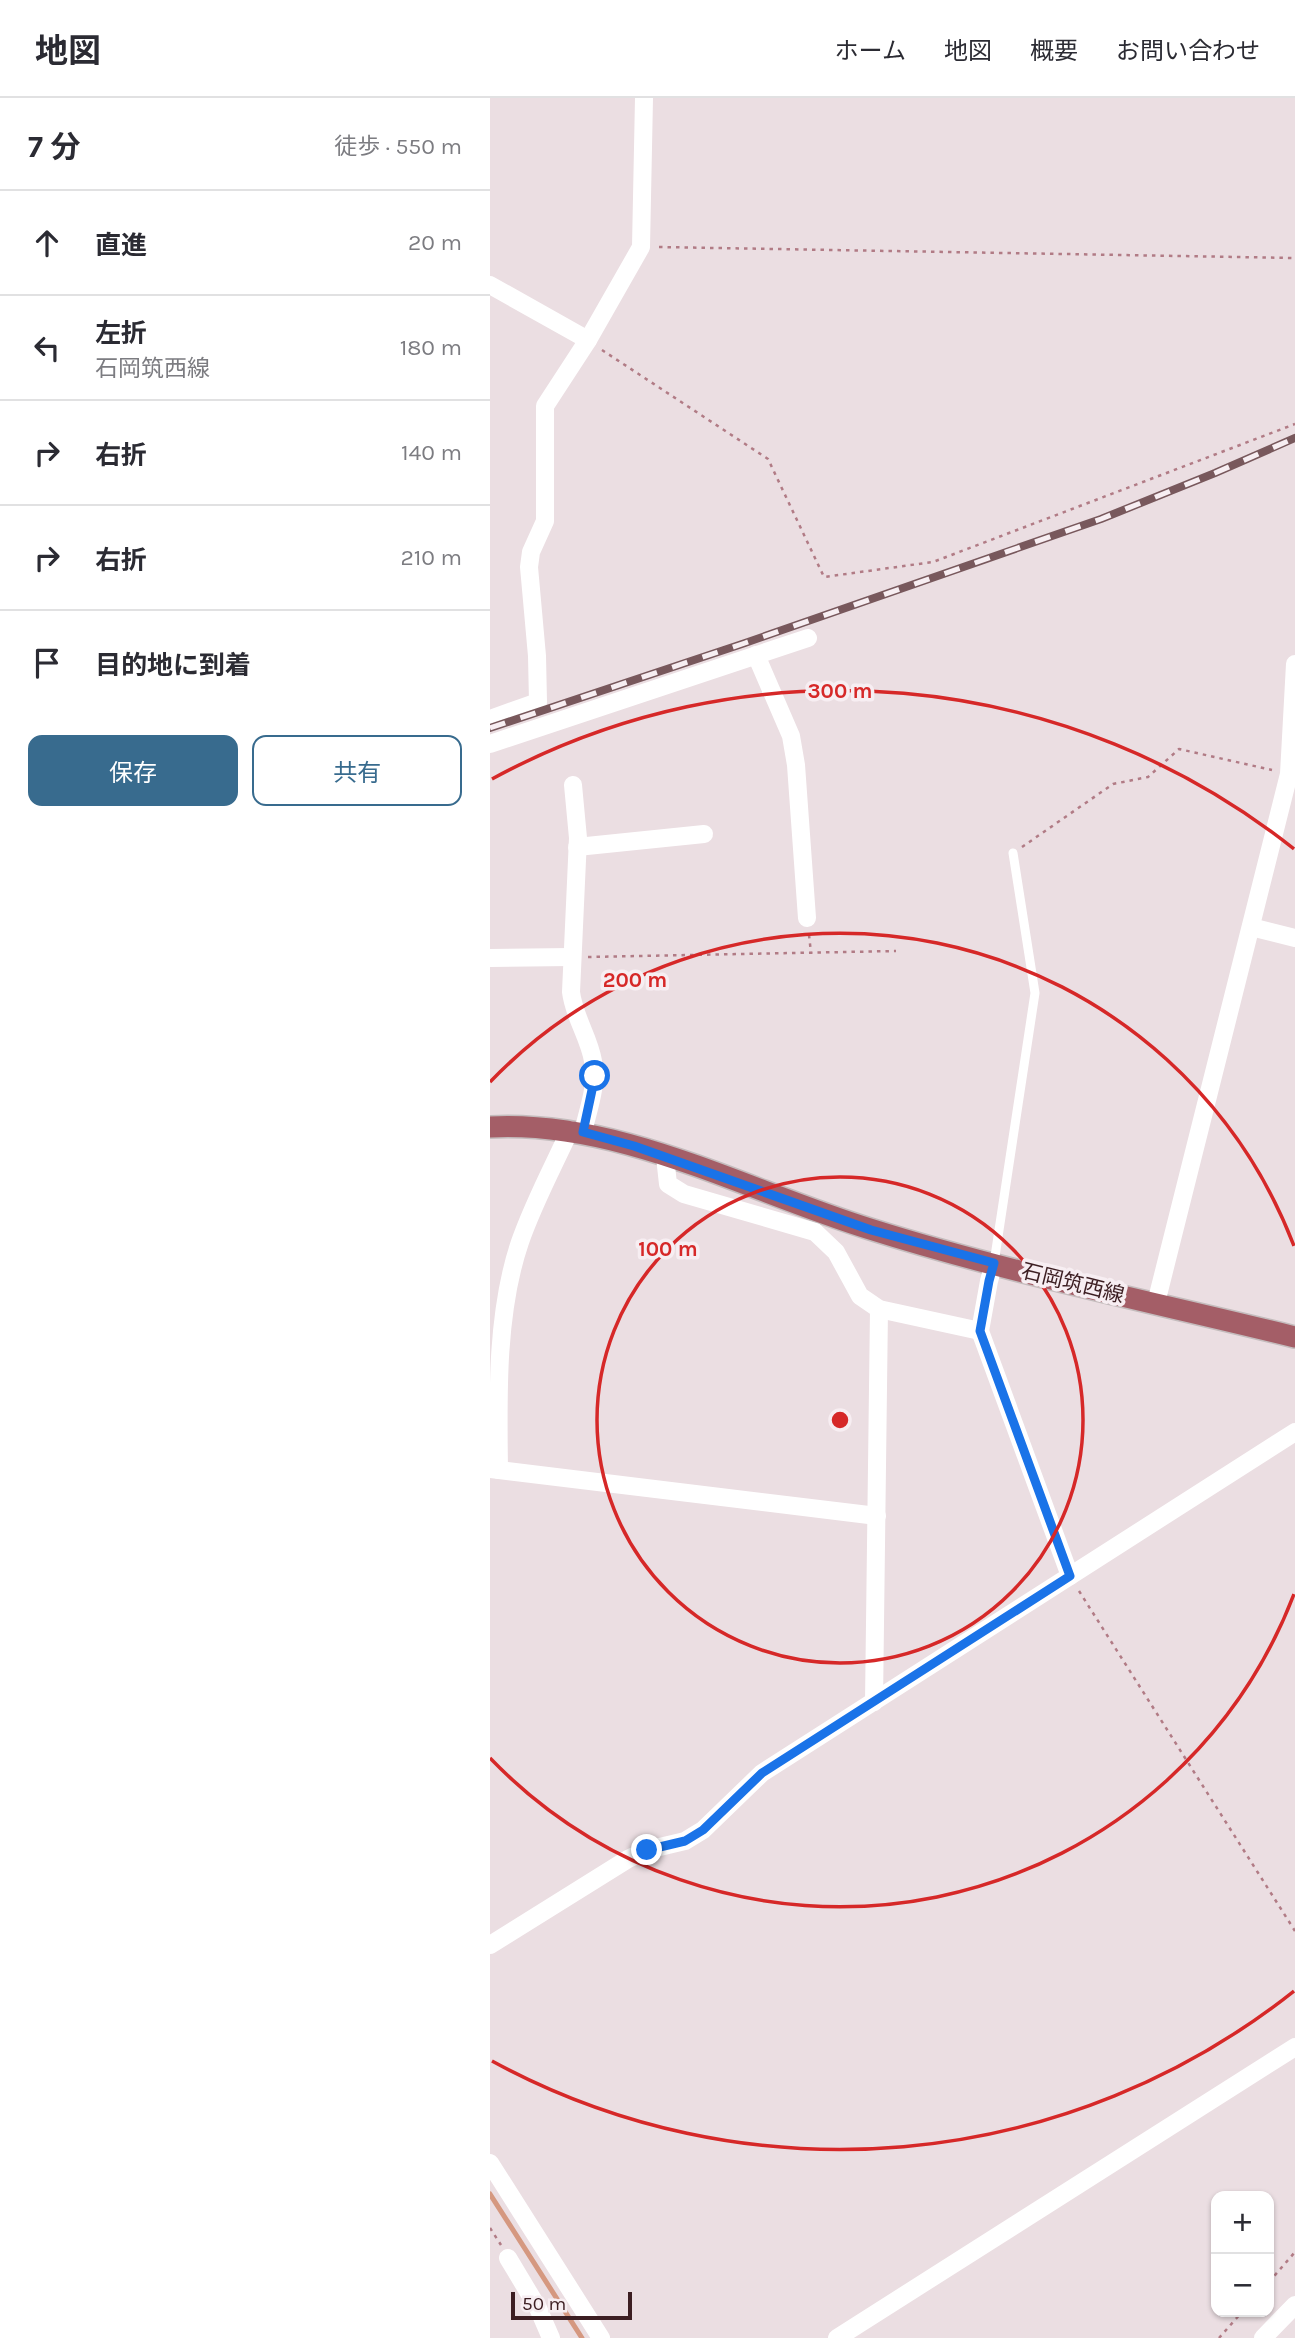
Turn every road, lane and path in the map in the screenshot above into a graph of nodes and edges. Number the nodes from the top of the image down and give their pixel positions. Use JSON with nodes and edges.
{"nodes":[{"id":1,"x":644,"y":98,"type":"edge"},
{"id":2,"x":641,"y":247,"type":"junction"},
{"id":3,"x":1295,"y":258,"type":"edge"},
{"id":4,"x":490,"y":285,"type":"edge"},
{"id":5,"x":587,"y":340,"type":"junction"},
{"id":6,"x":1295,"y":424,"type":"edge"},
{"id":7,"x":808,"y":638,"type":"dead end"},
{"id":8,"x":756,"y":655,"type":"junction"},
{"id":9,"x":1295,"y":664,"type":"edge"},
{"id":10,"x":490,"y":719,"type":"edge"},
{"id":11,"x":490,"y":744,"type":"edge"},
{"id":12,"x":1292,"y":775,"type":"edge"},
{"id":13,"x":573,"y":785,"type":"dead end"},
{"id":14,"x":704,"y":834,"type":"dead end"},
{"id":15,"x":577,"y":847,"type":"junction"},
{"id":16,"x":1013,"y":853,"type":"joint"},
{"id":17,"x":807,"y":918,"type":"dead end"},
{"id":18,"x":1251,"y":927,"type":"junction"},
{"id":19,"x":1295,"y":938,"type":"edge"},
{"id":20,"x":896,"y":951,"type":"dead end"},
{"id":21,"x":571,"y":957,"type":"junction"},
{"id":22,"x":490,"y":958,"type":"edge"},
{"id":23,"x":490,"y":1127,"type":"edge"},
{"id":24,"x":576,"y":1131,"type":"junction"},
{"id":25,"x":665,"y":1157,"type":"junction"},
{"id":26,"x":994,"y":1263,"type":"junction"},
{"id":27,"x":1156,"y":1303,"type":"junction"},
{"id":28,"x":879,"y":1309,"type":"junction"},
{"id":29,"x":980,"y":1331,"type":"junction"},
{"id":30,"x":1295,"y":1337,"type":"edge"},
{"id":31,"x":1295,"y":1432,"type":"edge"},
{"id":32,"x":494,"y":1469,"type":"edge"},
{"id":33,"x":877,"y":1516,"type":"junction"},
{"id":34,"x":1070,"y":1576,"type":"junction"},
{"id":35,"x":874,"y":1702,"type":"junction"},
{"id":36,"x":1295,"y":1931,"type":"edge"},
{"id":37,"x":490,"y":1945,"type":"edge"},
{"id":38,"x":1295,"y":2047,"type":"edge"},
{"id":39,"x":490,"y":2163,"type":"edge"},
{"id":40,"x":1295,"y":2252,"type":"edge"},
{"id":41,"x":508,"y":2258,"type":"dead end"},
{"id":42,"x":1274,"y":2275,"type":"edge"},
{"id":43,"x":1295,"y":2305,"type":"edge"},
{"id":44,"x":1238,"y":2317,"type":"edge"},
{"id":45,"x":551,"y":2338,"type":"edge"},
{"id":46,"x":601,"y":2338,"type":"edge"},
{"id":47,"x":837,"y":2338,"type":"edge"},
{"id":48,"x":1219,"y":2338,"type":"edge"},
{"id":49,"x":1263,"y":2338,"type":"edge"}],
"edges":[{"from":1,"to":2,"type":"street"},
{"from":2,"to":3,"type":"path"},
{"from":2,"to":5,"type":"street"},
{"from":4,"to":5,"type":"street"},
{"from":5,"to":6,"type":"path"},
{"from":5,"to":10,"type":"street"},
{"from":7,"to":8,"type":"street"},
{"from":8,"to":11,"type":"street"},
{"from":8,"to":17,"type":"street"},
{"from":9,"to":12,"type":"street"},
{"from":12,"to":16,"type":"path"},
{"from":12,"to":18,"type":"street"},
{"from":13,"to":15,"type":"street"},
{"from":14,"to":15,"type":"street"},
{"from":15,"to":21,"type":"street"},
{"from":16,"to":26,"type":"lane"},
{"from":18,"to":19,"type":"street"},
{"from":18,"to":27,"type":"street"},
{"from":20,"to":21,"type":"path"},
{"from":21,"to":22,"type":"street"},
{"from":21,"to":24,"type":"street"},
{"from":23,"to":24,"type":"main road","name":"石岡筑西線"},
{"from":24,"to":25,"type":"main road","name":"石岡筑西線"},
{"from":24,"to":32,"type":"street"},
{"from":25,"to":26,"type":"main road","name":"石岡筑西線"},
{"from":25,"to":28,"type":"street"},
{"from":26,"to":27,"type":"main road","name":"石岡筑西線"},
{"from":26,"to":29,"type":"street"},
{"from":27,"to":30,"type":"main road","name":"石岡筑西線"},
{"from":28,"to":29,"type":"street"},
{"from":28,"to":33,"type":"street"},
{"from":29,"to":34,"type":"street"},
{"from":31,"to":34,"type":"street"},
{"from":32,"to":33,"type":"street"},
{"from":33,"to":35,"type":"street"},
{"from":34,"to":35,"type":"street"},
{"from":34,"to":36,"type":"path"},
{"from":35,"to":37,"type":"street"},
{"from":38,"to":47,"type":"street"},
{"from":39,"to":46,"type":"street"},
{"from":40,"to":42,"type":"path"},
{"from":41,"to":45,"type":"street"},
{"from":43,"to":49,"type":"street"},
{"from":44,"to":48,"type":"path"}]}
